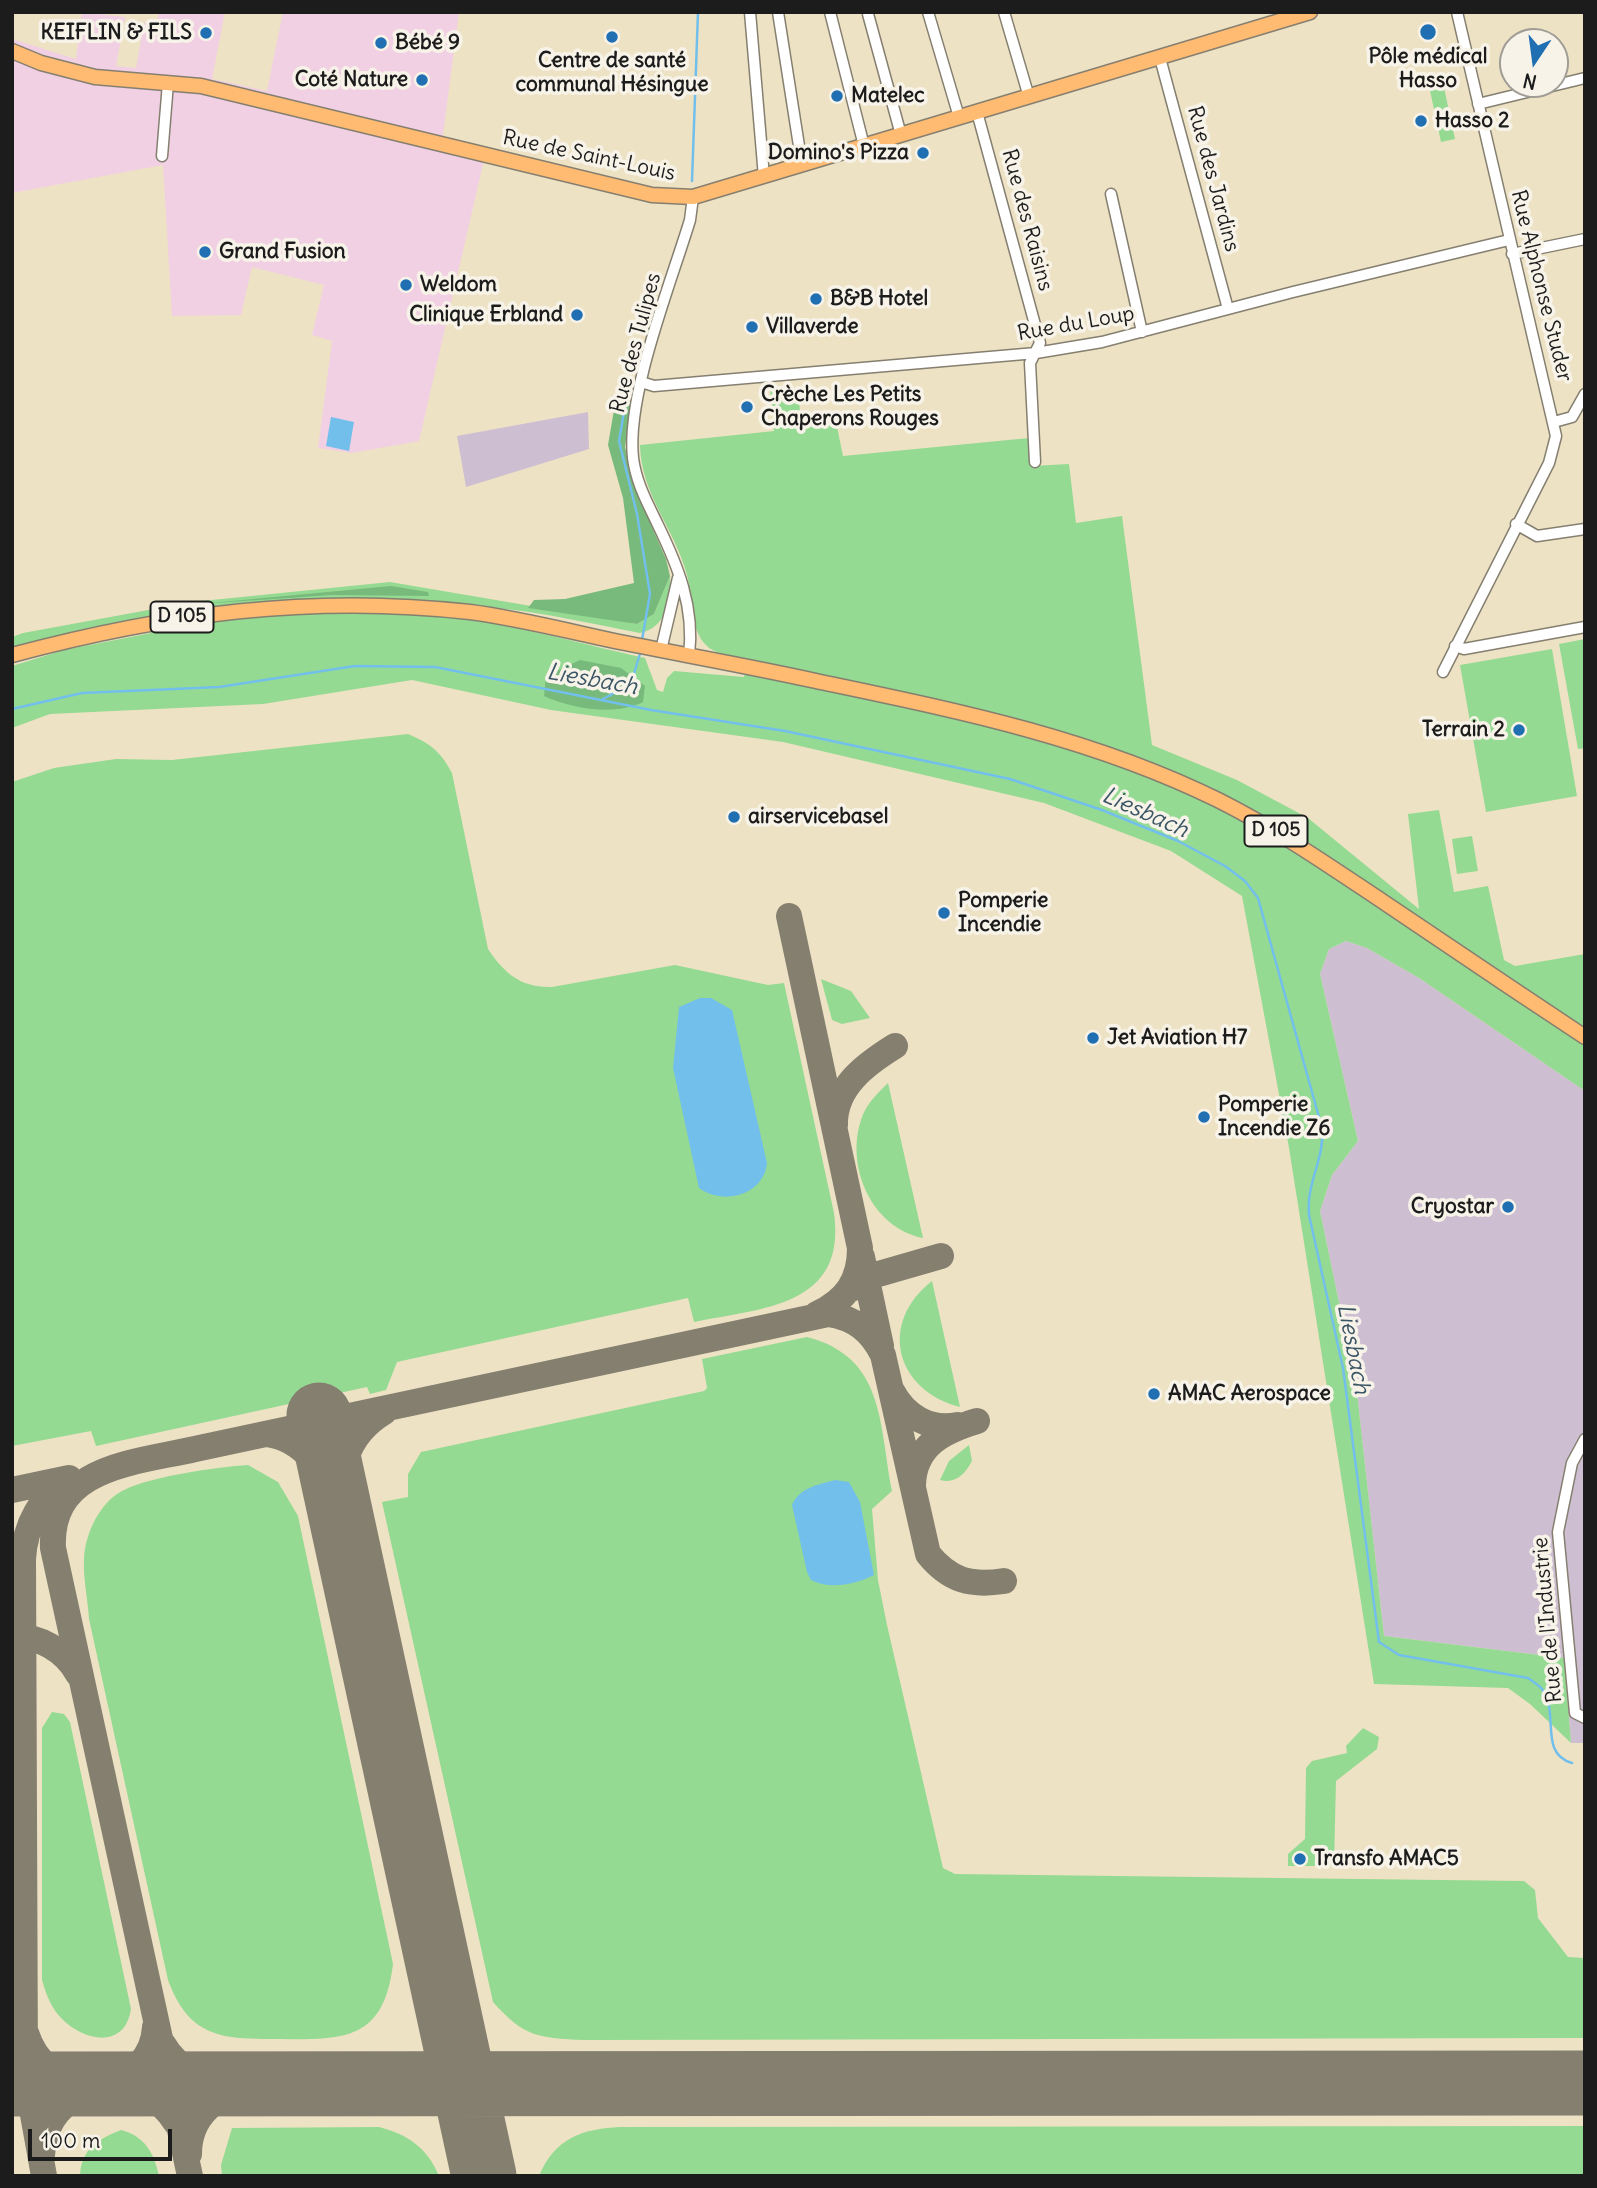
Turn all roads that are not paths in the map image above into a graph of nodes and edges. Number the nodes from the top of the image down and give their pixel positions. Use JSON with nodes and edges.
{"nodes":[{"id":1,"x":750,"y":12,"type":"edge"},
{"id":2,"x":778,"y":12,"type":"edge"},
{"id":3,"x":830,"y":12,"type":"edge"},
{"id":4,"x":928,"y":12,"type":"edge"},
{"id":5,"x":1003,"y":12,"type":"edge"},
{"id":6,"x":1310,"y":12,"type":"edge"},
{"id":7,"x":1457,"y":12,"type":"edge"},
{"id":8,"x":868,"y":14,"type":"edge"},
{"id":9,"x":12,"y":51,"type":"edge"},
{"id":10,"x":1160,"y":58,"type":"junction"},
{"id":11,"x":1585,"y":78,"type":"edge"},
{"id":12,"x":168,"y":83,"type":"junction"},
{"id":13,"x":1028,"y":97,"type":"junction"},
{"id":14,"x":1478,"y":104,"type":"junction"},
{"id":15,"x":977,"y":111,"type":"junction"},
{"id":16,"x":959,"y":117,"type":"junction"},
{"id":17,"x":901,"y":135,"type":"junction"},
{"id":18,"x":864,"y":146,"type":"junction"},
{"id":19,"x":162,"y":156,"type":"dead end"},
{"id":20,"x":802,"y":165,"type":"junction"},
{"id":21,"x":764,"y":177,"type":"junction"},
{"id":22,"x":1111,"y":194,"type":"dead end"},
{"id":23,"x":694,"y":197,"type":"junction"},
{"id":24,"x":1585,"y":239,"type":"edge"},
{"id":25,"x":1509,"y":240,"type":"junction"},
{"id":26,"x":1512,"y":254,"type":"junction"},
{"id":27,"x":1228,"y":309,"type":"junction"},
{"id":28,"x":1142,"y":332,"type":"junction"},
{"id":29,"x":1036,"y":353,"type":"junction"},
{"id":30,"x":641,"y":382,"type":"junction"},
{"id":31,"x":1585,"y":394,"type":"edge"},
{"id":32,"x":1554,"y":422,"type":"junction"},
{"id":33,"x":1035,"y":462,"type":"dead end"},
{"id":34,"x":1516,"y":524,"type":"junction"},
{"id":35,"x":1585,"y":529,"type":"edge"},
{"id":36,"x":678,"y":576,"type":"junction"},
{"id":37,"x":1585,"y":627,"type":"edge"},
{"id":38,"x":1455,"y":646,"type":"junction"},
{"id":39,"x":656,"y":649,"type":"junction"},
{"id":40,"x":12,"y":654,"type":"edge"},
{"id":41,"x":689,"y":656,"type":"junction"},
{"id":42,"x":1443,"y":672,"type":"dead end"},
{"id":43,"x":1585,"y":1037,"type":"edge"},
{"id":44,"x":1585,"y":1438,"type":"edge"},
{"id":45,"x":1582,"y":1718,"type":"edge"}],
"edges":[{"from":1,"to":21,"type":"street"},
{"from":2,"to":20,"type":"street"},
{"from":3,"to":18,"type":"street"},
{"from":4,"to":16,"type":"street"},
{"from":5,"to":13,"type":"street"},
{"from":6,"to":10,"type":"main road","name":"Rue de Saint-Louis"},
{"from":7,"to":14,"type":"street","name":"Rue Alphonse Studer"},
{"from":8,"to":17,"type":"street"},
{"from":9,"to":12,"type":"main road","name":"Rue de Saint-Louis"},
{"from":10,"to":13,"type":"main road","name":"Rue de Saint-Louis"},
{"from":10,"to":27,"type":"street","name":"Rue des Jardins"},
{"from":11,"to":14,"type":"street"},
{"from":12,"to":19,"type":"street"},
{"from":12,"to":23,"type":"main road","name":"Rue de Saint-Louis"},
{"from":13,"to":15,"type":"main road","name":"Rue de Saint-Louis"},
{"from":14,"to":25,"type":"street","name":"Rue Alphonse Studer"},
{"from":15,"to":16,"type":"main road","name":"Rue de Saint-Louis"},
{"from":15,"to":29,"type":"street","name":"Rue des Raisins"},
{"from":16,"to":17,"type":"main road","name":"Rue de Saint-Louis"},
{"from":17,"to":18,"type":"main road","name":"Rue de Saint-Louis"},
{"from":18,"to":20,"type":"main road","name":"Rue de Saint-Louis"},
{"from":20,"to":21,"type":"main road","name":"Rue de Saint-Louis"},
{"from":21,"to":23,"type":"main road","name":"Rue de Saint-Louis"},
{"from":22,"to":28,"type":"street"},
{"from":23,"to":30,"type":"street","name":"Rue des Tulipes"},
{"from":24,"to":26,"type":"street"},
{"from":25,"to":26,"type":"street","name":"Rue Alphonse Studer"},
{"from":25,"to":27,"type":"street","name":"Rue du Loup"},
{"from":26,"to":32,"type":"street","name":"Rue Alphonse Studer"},
{"from":27,"to":28,"type":"street","name":"Rue du Loup"},
{"from":28,"to":29,"type":"street","name":"Rue du Loup"},
{"from":29,"to":30,"type":"street","name":"Rue du Loup"},
{"from":29,"to":33,"type":"street","name":"Rue des Raisins"},
{"from":30,"to":36,"type":"street","name":"Rue des Tulipes"},
{"from":31,"to":32,"type":"street"},
{"from":32,"to":34,"type":"street","name":"Rue Alphonse Studer"},
{"from":34,"to":35,"type":"street"},
{"from":34,"to":38,"type":"street","name":"Rue Alphonse Studer"},
{"from":36,"to":39,"type":"street"},
{"from":36,"to":41,"type":"street","name":"Rue des Tulipes"},
{"from":37,"to":38,"type":"street"},
{"from":38,"to":42,"type":"street","name":"Rue Alphonse Studer"},
{"from":39,"to":40,"type":"main road","number":"D 105"},
{"from":39,"to":41,"type":"main road","number":"D 105"},
{"from":41,"to":43,"type":"main road","number":"D 105"},
{"from":44,"to":45,"type":"street","name":"Rue de l'Industrie"}]}
